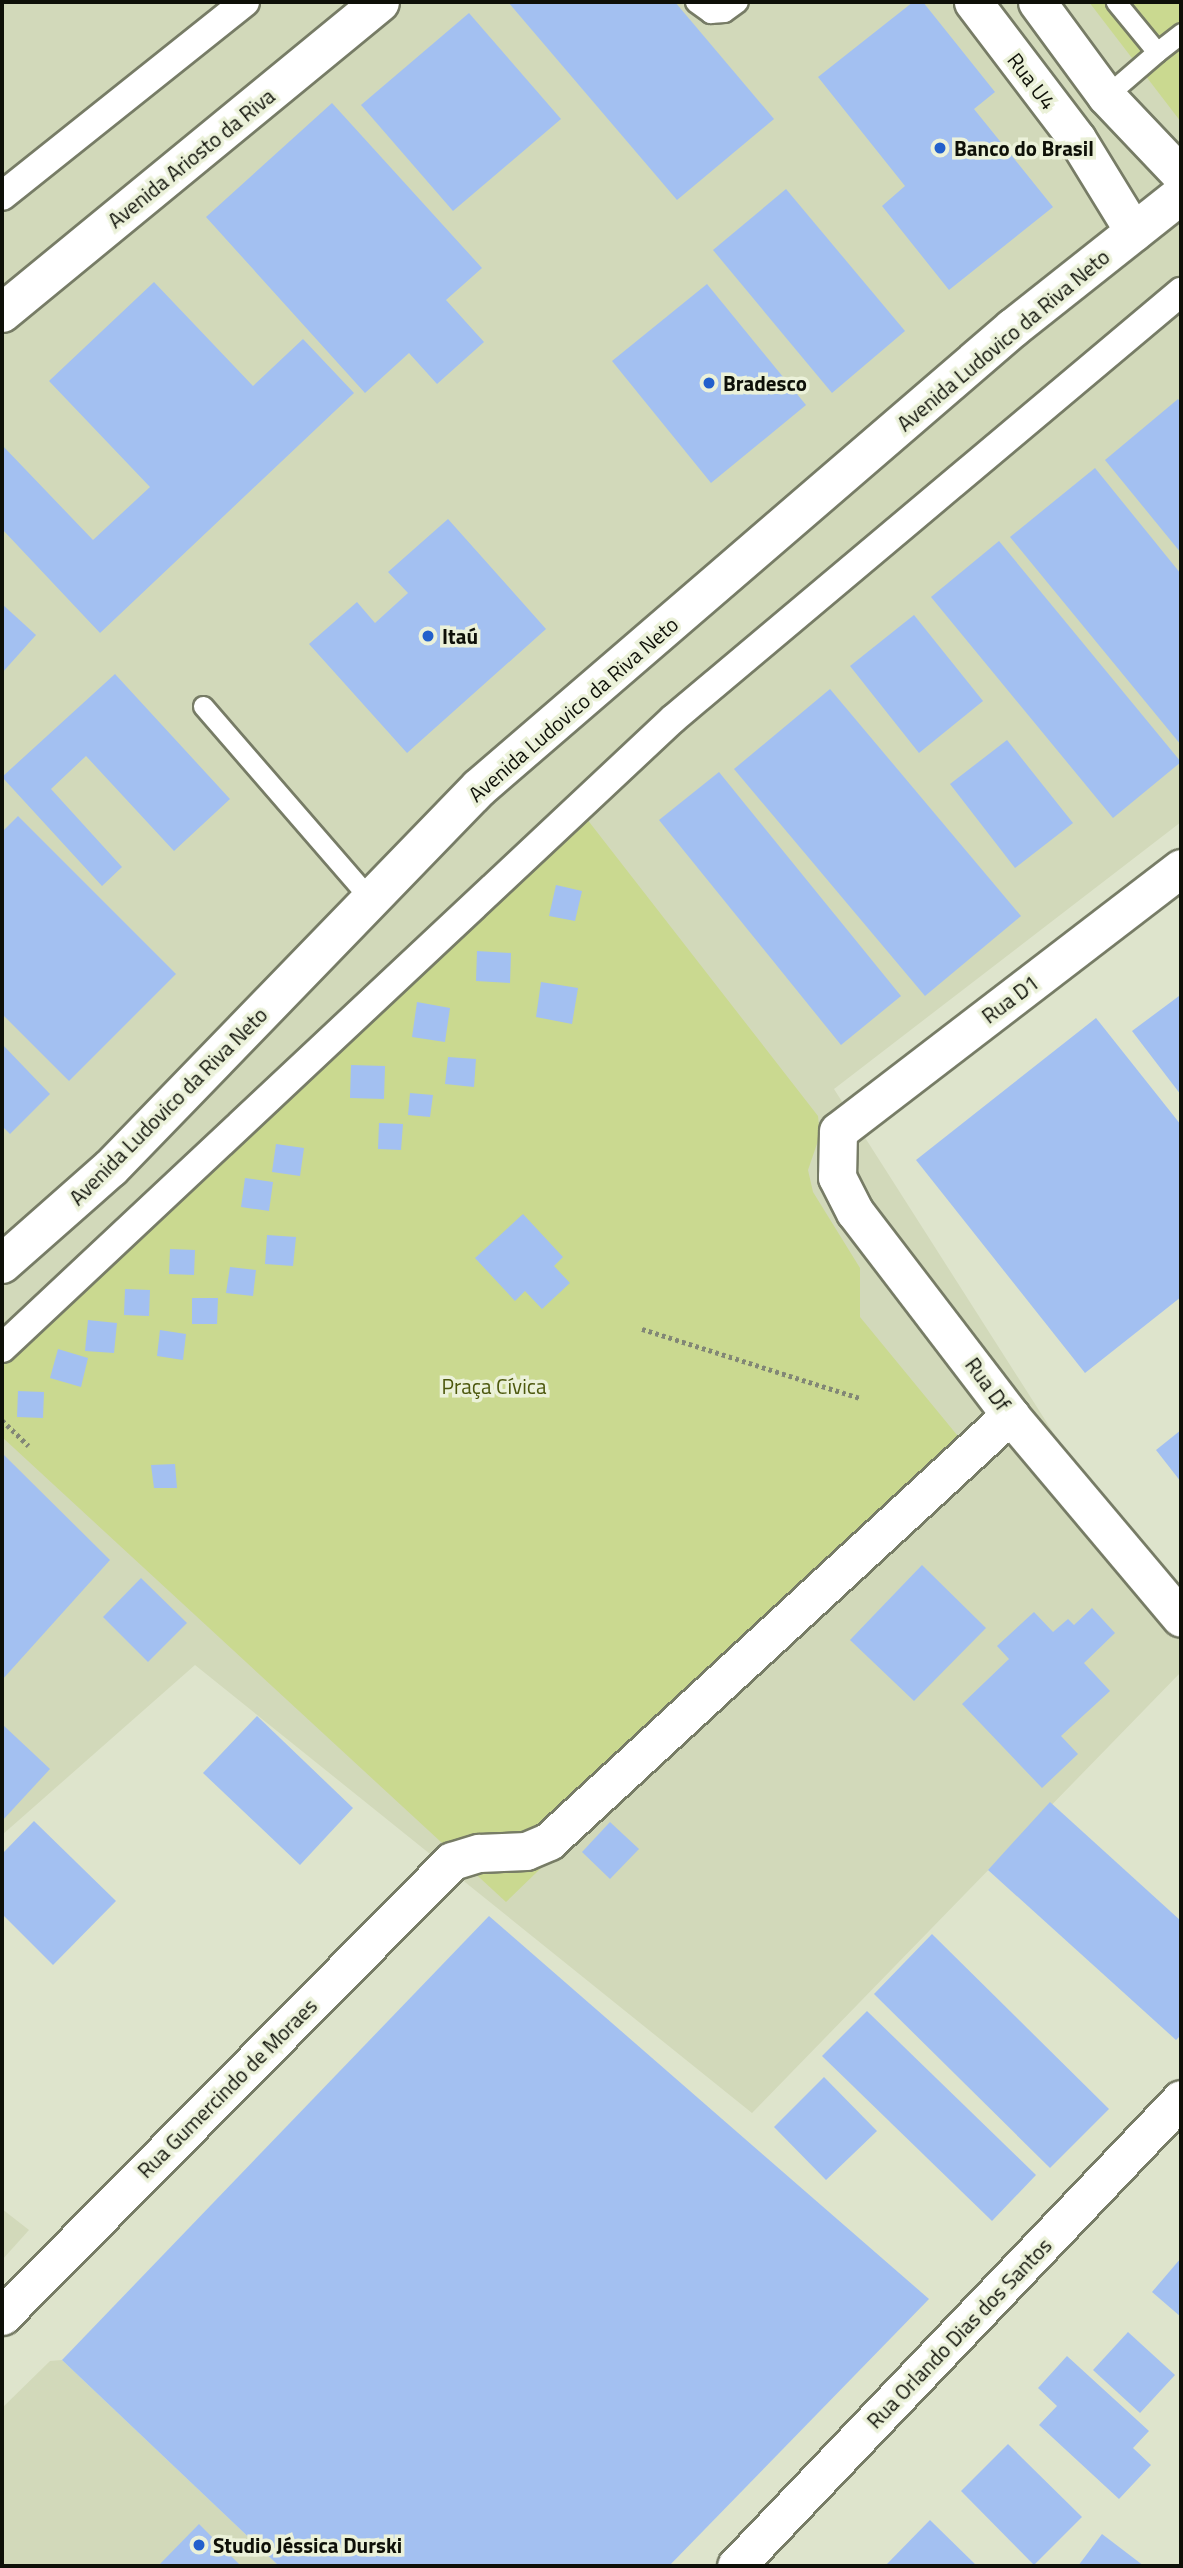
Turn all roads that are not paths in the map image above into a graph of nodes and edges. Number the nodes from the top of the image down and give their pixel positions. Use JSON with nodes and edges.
{"nodes":[{"id":1,"x":245,"y":2,"type":"edge"},
{"id":2,"x":380,"y":2,"type":"edge"},
{"id":3,"x":695,"y":2,"type":"edge"},
{"id":4,"x":738,"y":2,"type":"edge"},
{"id":5,"x":973,"y":2,"type":"edge"},
{"id":6,"x":1037,"y":2,"type":"edge"},
{"id":7,"x":1116,"y":2,"type":"edge"},
{"id":8,"x":1181,"y":33,"type":"edge"},
{"id":9,"x":1157,"y":52,"type":"junction"},
{"id":10,"x":1106,"y":96,"type":"junction"},
{"id":11,"x":1181,"y":175,"type":"edge"},
{"id":12,"x":1181,"y":195,"type":"edge"},
{"id":13,"x":2,"y":196,"type":"edge"},
{"id":14,"x":1134,"y":232,"type":"junction"},
{"id":15,"x":1181,"y":292,"type":"edge"},
{"id":16,"x":2,"y":313,"type":"edge"},
{"id":17,"x":203,"y":706,"type":"dead end"},
{"id":18,"x":1181,"y":868,"type":"edge"},
{"id":19,"x":371,"y":900,"type":"junction"},
{"id":20,"x":838,"y":1131,"type":"joint"},
{"id":21,"x":2,"y":1264,"type":"edge"},
{"id":22,"x":2,"y":1348,"type":"edge"},
{"id":23,"x":1010,"y":1415,"type":"junction"},
{"id":24,"x":1181,"y":1618,"type":"edge"},
{"id":25,"x":1181,"y":2099,"type":"edge"},
{"id":26,"x":2,"y":2316,"type":"edge"},
{"id":27,"x":736,"y":2566,"type":"edge"}],
"edges":[{"from":1,"to":13,"type":"street"},
{"from":2,"to":16,"type":"street","name":"Avenida Ariosto da Riva"},
{"from":3,"to":4,"type":"lane"},
{"from":5,"to":14,"type":"street","name":"Rua U4"},
{"from":6,"to":10,"type":"street"},
{"from":7,"to":9,"type":"lane"},
{"from":8,"to":9,"type":"lane"},
{"from":9,"to":10,"type":"lane"},
{"from":10,"to":11,"type":"street"},
{"from":12,"to":14,"type":"street","name":"Avenida Ludovico da Riva Neto"},
{"from":14,"to":19,"type":"street","name":"Avenida Ludovico da Riva Neto"},
{"from":15,"to":22,"type":"street"},
{"from":17,"to":19,"type":"lane"},
{"from":18,"to":20,"type":"street","name":"Rua D1"},
{"from":19,"to":21,"type":"street","name":"Avenida Ludovico da Riva Neto"},
{"from":20,"to":23,"type":"street","name":"Rua Df"},
{"from":23,"to":24,"type":"street","name":"Rua Df"},
{"from":23,"to":26,"type":"street","name":"Rua Gumercindo de Moraes"},
{"from":25,"to":27,"type":"street","name":"Rua Orlando Dias dos Santos"}]}
